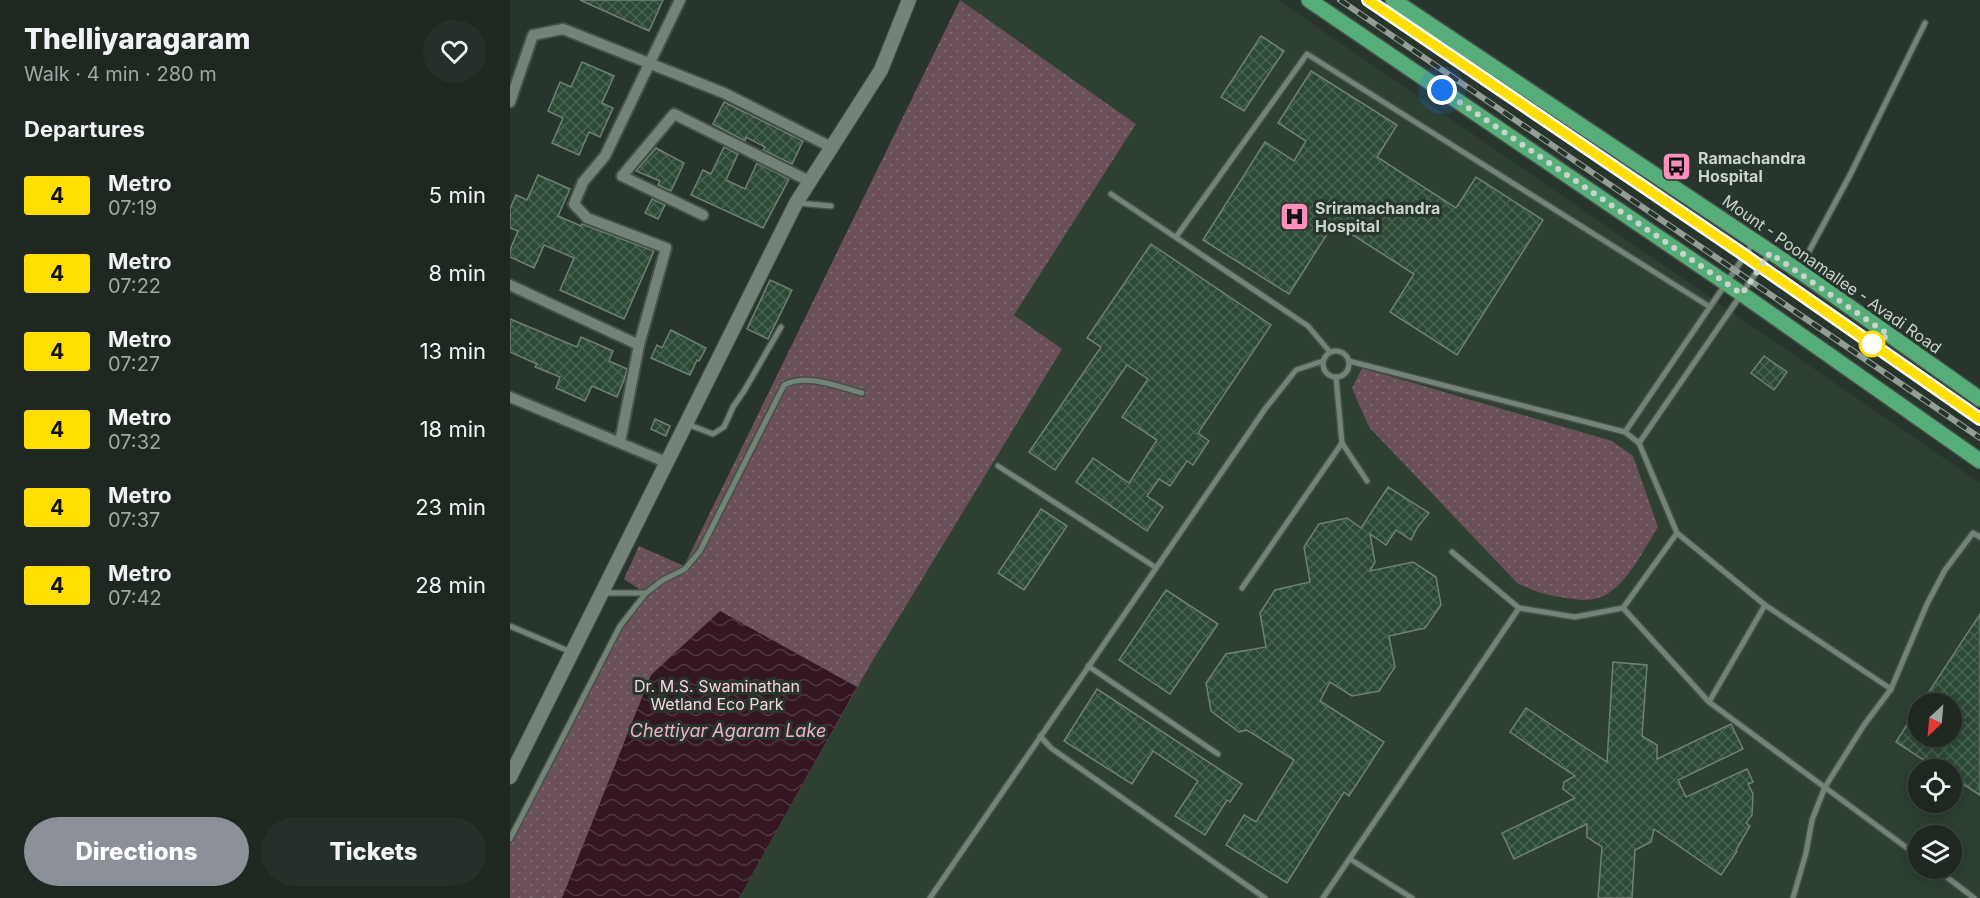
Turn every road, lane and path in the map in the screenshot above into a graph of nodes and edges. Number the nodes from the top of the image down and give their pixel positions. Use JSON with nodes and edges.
{"nodes":[{"id":1,"x":680,"y":0,"type":"edge"},
{"id":2,"x":909,"y":0,"type":"edge"},
{"id":3,"x":1309,"y":0,"type":"edge"},
{"id":4,"x":1393,"y":0,"type":"edge"},
{"id":5,"x":1925,"y":23,"type":"dead end"},
{"id":6,"x":651,"y":64,"type":"junction"},
{"id":7,"x":510,"y":102,"type":"edge"},
{"id":8,"x":831,"y":147,"type":"junction"},
{"id":9,"x":809,"y":181,"type":"junction"},
{"id":10,"x":1111,"y":194,"type":"dead end"},
{"id":11,"x":796,"y":203,"type":"junction"},
{"id":12,"x":831,"y":206,"type":"dead end"},
{"id":13,"x":703,"y":215,"type":"dead end"},
{"id":14,"x":1176,"y":237,"type":"junction"},
{"id":15,"x":1755,"y":242,"type":"junction"},
{"id":16,"x":1770,"y":253,"type":"junction"},
{"id":17,"x":1799,"y":271,"type":"junction"},
{"id":18,"x":1727,"y":283,"type":"junction"},
{"id":19,"x":510,"y":285,"type":"edge"},
{"id":20,"x":1742,"y":294,"type":"junction"},
{"id":21,"x":1710,"y":307,"type":"junction"},
{"id":22,"x":781,"y":327,"type":"dead end"},
{"id":23,"x":639,"y":345,"type":"junction"},
{"id":24,"x":1330,"y":352,"type":"junction"},
{"id":25,"x":1323,"y":361,"type":"junction"},
{"id":26,"x":1349,"y":361,"type":"junction"},
{"id":27,"x":1336,"y":377,"type":"junction"},
{"id":28,"x":862,"y":393,"type":"dead end"},
{"id":29,"x":510,"y":397,"type":"edge"},
{"id":30,"x":1980,"y":399,"type":"edge"},
{"id":31,"x":687,"y":424,"type":"junction"},
{"id":32,"x":1625,"y":432,"type":"junction"},
{"id":33,"x":620,"y":442,"type":"junction"},
{"id":34,"x":1342,"y":443,"type":"junction"},
{"id":35,"x":1639,"y":443,"type":"junction"},
{"id":36,"x":1980,"y":461,"type":"edge"},
{"id":37,"x":668,"y":463,"type":"junction"},
{"id":38,"x":998,"y":466,"type":"dead end"},
{"id":39,"x":1367,"y":481,"type":"dead end"},
{"id":40,"x":1677,"y":533,"type":"junction"},
{"id":41,"x":1980,"y":537,"type":"edge"},
{"id":42,"x":1452,"y":552,"type":"dead end"},
{"id":43,"x":1155,"y":567,"type":"junction"},
{"id":44,"x":1242,"y":588,"type":"dead end"},
{"id":45,"x":603,"y":593,"type":"junction"},
{"id":46,"x":646,"y":593,"type":"junction"},
{"id":47,"x":1765,"y":604,"type":"junction"},
{"id":48,"x":1519,"y":608,"type":"junction"},
{"id":49,"x":1623,"y":608,"type":"junction"},
{"id":50,"x":510,"y":626,"type":"edge"},
{"id":51,"x":573,"y":652,"type":"junction"},
{"id":52,"x":1088,"y":666,"type":"junction"},
{"id":53,"x":1891,"y":689,"type":"junction"},
{"id":54,"x":1709,"y":702,"type":"junction"},
{"id":55,"x":1040,"y":736,"type":"junction"},
{"id":56,"x":1218,"y":754,"type":"dead end"},
{"id":57,"x":510,"y":777,"type":"edge"},
{"id":58,"x":1825,"y":788,"type":"junction"},
{"id":59,"x":510,"y":839,"type":"edge"},
{"id":60,"x":1908,"y":849,"type":"edge"},
{"id":61,"x":1350,"y":858,"type":"junction"},
{"id":62,"x":1949,"y":879,"type":"edge"},
{"id":63,"x":930,"y":898,"type":"edge"},
{"id":64,"x":1265,"y":898,"type":"edge"},
{"id":65,"x":1323,"y":898,"type":"edge"},
{"id":66,"x":1412,"y":898,"type":"edge"},
{"id":67,"x":1792,"y":898,"type":"edge"},
{"id":68,"x":1974,"y":898,"type":"edge"}],
"edges":[{"from":1,"to":6,"type":"street"},
{"from":2,"to":8,"type":"street"},
{"from":3,"to":18,"type":"main road"},
{"from":4,"to":15,"type":"main road","name":"Mount - Poonamallee - Avadi Road"},
{"from":5,"to":17,"type":"lane"},
{"from":6,"to":7,"type":"street"},
{"from":6,"to":8,"type":"street"},
{"from":6,"to":23,"type":"street"},
{"from":8,"to":9,"type":"street"},
{"from":9,"to":11,"type":"street"},
{"from":9,"to":13,"type":"street"},
{"from":10,"to":14,"type":"lane"},
{"from":11,"to":12,"type":"lane"},
{"from":11,"to":31,"type":"street"},
{"from":14,"to":21,"type":"lane"},
{"from":14,"to":24,"type":"lane"},
{"from":15,"to":16,"type":"main road","name":"Mount - Poonamallee - Avadi Road"},
{"from":15,"to":18,"type":"lane"},
{"from":16,"to":17,"type":"main road","name":"Mount - Poonamallee - Avadi Road"},
{"from":16,"to":20,"type":"lane"},
{"from":17,"to":30,"type":"main road","name":"Mount - Poonamallee - Avadi Road"},
{"from":18,"to":20,"type":"main road"},
{"from":18,"to":21,"type":"lane"},
{"from":19,"to":23,"type":"street"},
{"from":20,"to":35,"type":"lane"},
{"from":20,"to":36,"type":"main road"},
{"from":21,"to":32,"type":"lane"},
{"from":22,"to":31,"type":"lane"},
{"from":23,"to":33,"type":"street"},
{"from":24,"to":25,"type":"lane"},
{"from":24,"to":26,"type":"lane"},
{"from":25,"to":27,"type":"lane"},
{"from":25,"to":43,"type":"lane"},
{"from":26,"to":27,"type":"lane"},
{"from":26,"to":32,"type":"lane"},
{"from":27,"to":34,"type":"lane"},
{"from":28,"to":46,"type":"lane"},
{"from":29,"to":33,"type":"street"},
{"from":31,"to":37,"type":"street"},
{"from":32,"to":35,"type":"lane"},
{"from":33,"to":37,"type":"street"},
{"from":34,"to":39,"type":"lane"},
{"from":34,"to":44,"type":"lane"},
{"from":35,"to":40,"type":"lane"},
{"from":37,"to":45,"type":"street"},
{"from":38,"to":43,"type":"lane"},
{"from":40,"to":47,"type":"lane"},
{"from":40,"to":49,"type":"lane"},
{"from":41,"to":53,"type":"lane"},
{"from":42,"to":48,"type":"lane"},
{"from":43,"to":52,"type":"lane"},
{"from":45,"to":46,"type":"lane"},
{"from":45,"to":51,"type":"street"},
{"from":46,"to":59,"type":"lane"},
{"from":47,"to":53,"type":"lane"},
{"from":47,"to":54,"type":"lane"},
{"from":48,"to":49,"type":"lane"},
{"from":48,"to":61,"type":"lane"},
{"from":49,"to":54,"type":"lane"},
{"from":50,"to":51,"type":"lane"},
{"from":51,"to":57,"type":"street"},
{"from":52,"to":55,"type":"lane"},
{"from":52,"to":56,"type":"lane"},
{"from":53,"to":58,"type":"lane"},
{"from":54,"to":58,"type":"lane"},
{"from":55,"to":63,"type":"lane"},
{"from":55,"to":64,"type":"lane"},
{"from":58,"to":60,"type":"lane"},
{"from":58,"to":67,"type":"lane"},
{"from":61,"to":65,"type":"lane"},
{"from":61,"to":66,"type":"lane"},
{"from":62,"to":68,"type":"lane"}]}
